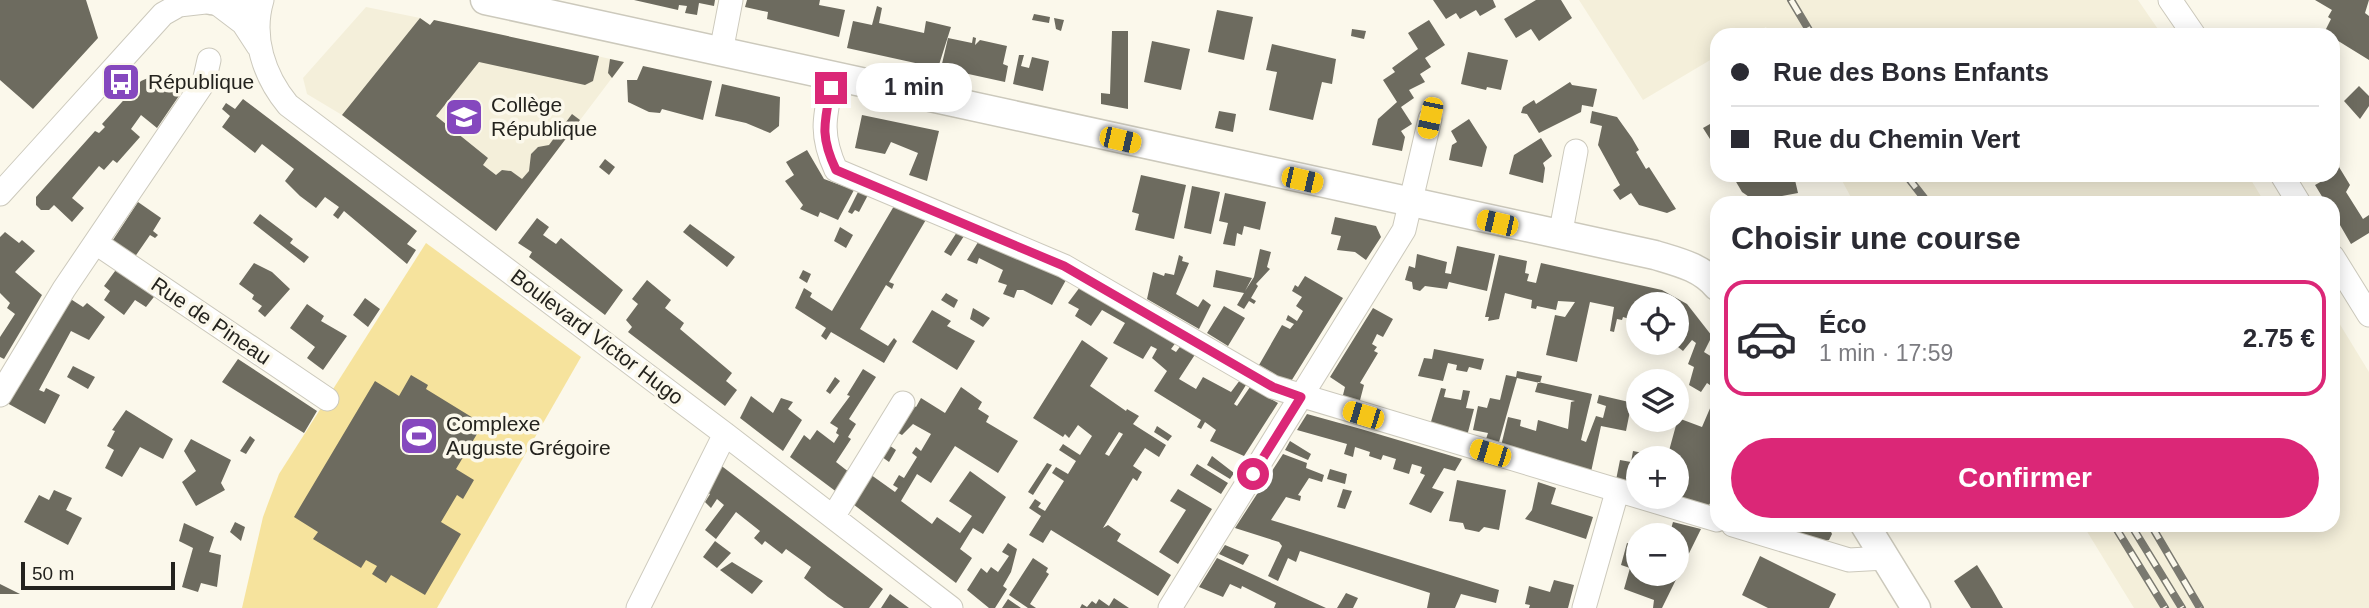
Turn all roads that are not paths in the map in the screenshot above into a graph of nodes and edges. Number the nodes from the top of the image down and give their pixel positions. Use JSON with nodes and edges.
{"nodes":[{"id":1,"x":163,"y":0,"type":"edge"},
{"id":2,"x":243,"y":0,"type":"edge"},
{"id":3,"x":262,"y":0,"type":"edge"},
{"id":4,"x":485,"y":0,"type":"edge"},
{"id":5,"x":732,"y":0,"type":"edge"},
{"id":6,"x":2170,"y":0,"type":"edge"},
{"id":7,"x":212,"y":1,"type":"edge"},
{"id":8,"x":150,"y":27,"type":"junction"},
{"id":9,"x":2189,"y":28,"type":"edge"},
{"id":10,"x":721,"y":52,"type":"junction"},
{"id":11,"x":261,"y":53,"type":"junction"},
{"id":12,"x":209,"y":60,"type":"dead end"},
{"id":13,"x":833,"y":77,"type":"junction"},
{"id":14,"x":1430,"y":118,"type":"dead end"},
{"id":15,"x":1576,"y":151,"type":"dead end"},
{"id":16,"x":0,"y":194,"type":"edge"},
{"id":17,"x":1411,"y":204,"type":"junction"},
{"id":18,"x":1560,"y":236,"type":"junction"},
{"id":19,"x":96,"y":243,"type":"junction"},
{"id":20,"x":2340,"y":268,"type":"edge"},
{"id":21,"x":1710,"y":277,"type":"edge"},
{"id":22,"x":2369,"y":315,"type":"edge"},
{"id":23,"x":0,"y":396,"type":"edge"},
{"id":24,"x":1301,"y":397,"type":"junction"},
{"id":25,"x":327,"y":399,"type":"dead end"},
{"id":26,"x":903,"y":403,"type":"dead end"},
{"id":27,"x":726,"y":434,"type":"junction"},
{"id":28,"x":1617,"y":492,"type":"junction"},
{"id":29,"x":833,"y":517,"type":"junction"},
{"id":30,"x":1708,"y":518,"type":"edge"},
{"id":31,"x":1756,"y":532,"type":"edge"},
{"id":32,"x":1869,"y":532,"type":"edge"},
{"id":33,"x":1885,"y":558,"type":"junction"},
{"id":34,"x":638,"y":608,"type":"edge"},
{"id":35,"x":951,"y":608,"type":"edge"},
{"id":36,"x":1170,"y":608,"type":"edge"},
{"id":37,"x":1584,"y":608,"type":"edge"},
{"id":38,"x":1916,"y":608,"type":"edge"}],
"edges":[{"from":1,"to":8,"type":"street"},
{"from":2,"to":7,"type":"main road"},
{"from":3,"to":11,"type":"street","name":"Boulevard Victor Hugo"},
{"from":4,"to":10,"type":"main road"},
{"from":5,"to":10,"type":"street"},
{"from":6,"to":9,"type":"street"},
{"from":7,"to":8,"type":"street"},
{"from":7,"to":11,"type":"street","name":"Boulevard Victor Hugo"},
{"from":8,"to":16,"type":"street"},
{"from":10,"to":13,"type":"main road"},
{"from":11,"to":27,"type":"street","name":"Boulevard Victor Hugo"},
{"from":12,"to":19,"type":"street"},
{"from":13,"to":17,"type":"main road"},
{"from":13,"to":24,"type":"street"},
{"from":14,"to":17,"type":"street"},
{"from":15,"to":18,"type":"street"},
{"from":17,"to":18,"type":"main road"},
{"from":17,"to":24,"type":"street"},
{"from":18,"to":21,"type":"main road"},
{"from":19,"to":23,"type":"street"},
{"from":19,"to":25,"type":"street","name":"Rue de Pineau"},
{"from":20,"to":22,"type":"street"},
{"from":24,"to":28,"type":"street"},
{"from":24,"to":36,"type":"street"},
{"from":26,"to":29,"type":"street"},
{"from":27,"to":29,"type":"street","name":"Boulevard Victor Hugo"},
{"from":27,"to":34,"type":"street"},
{"from":28,"to":30,"type":"street"},
{"from":28,"to":37,"type":"street"},
{"from":29,"to":35,"type":"street","name":"Boulevard Victor Hugo"},
{"from":31,"to":33,"type":"street"},
{"from":32,"to":33,"type":"main road"},
{"from":33,"to":38,"type":"main road"}]}
